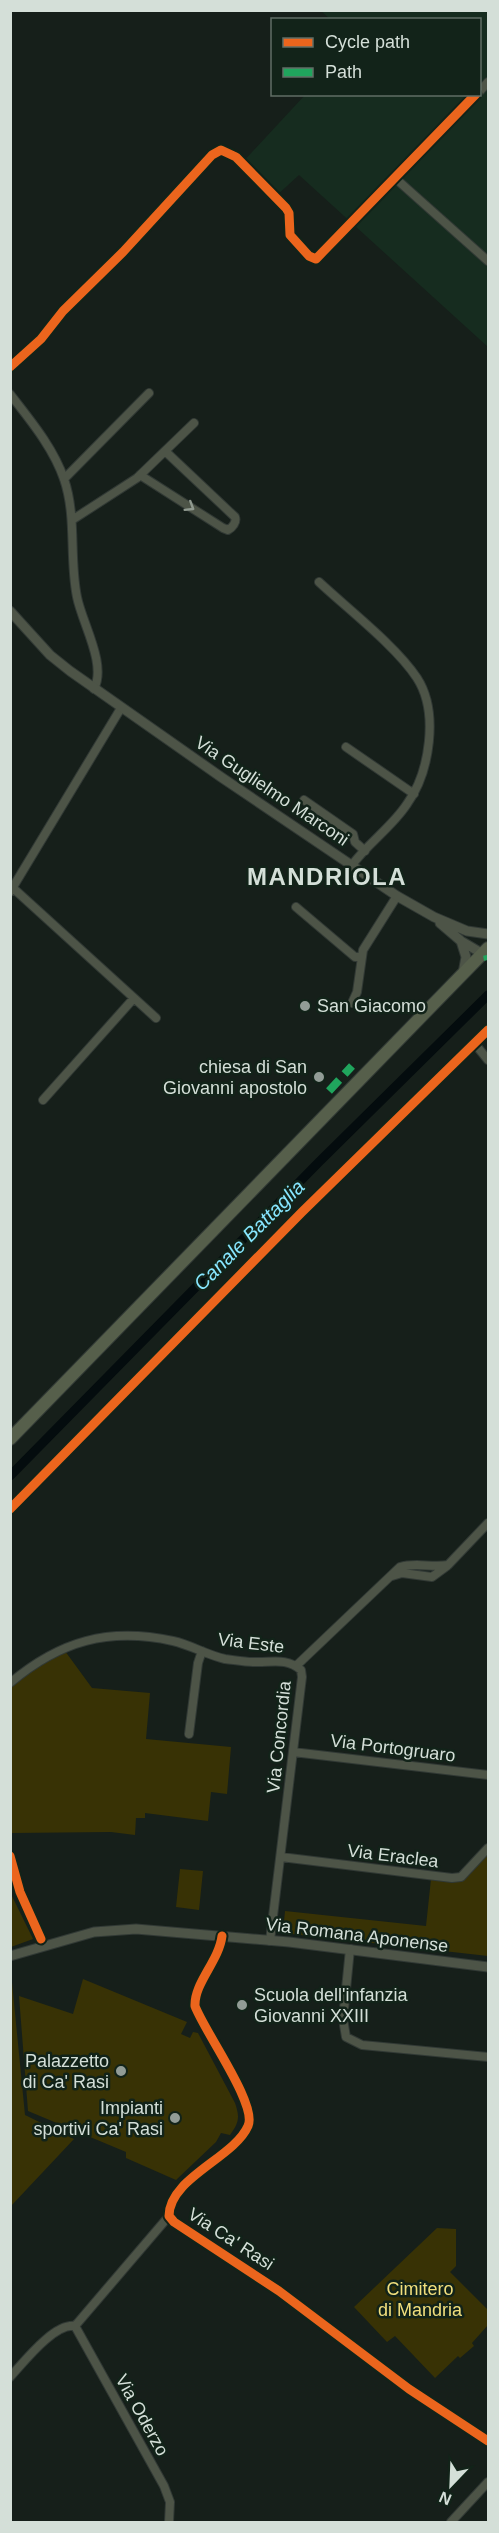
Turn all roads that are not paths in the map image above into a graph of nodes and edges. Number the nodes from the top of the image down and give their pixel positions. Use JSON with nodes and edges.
{"nodes":[{"id":1,"x":474,"y":96,"type":"edge"},
{"id":2,"x":395,"y":178,"type":"junction"},
{"id":3,"x":489,"y":261,"type":"edge"},
{"id":4,"x":10,"y":367,"type":"edge"},
{"id":5,"x":149,"y":393,"type":"dead end"},
{"id":6,"x":10,"y":394,"type":"edge"},
{"id":7,"x":194,"y":423,"type":"dead end"},
{"id":8,"x":165,"y":451,"type":"junction"},
{"id":9,"x":140,"y":476,"type":"junction"},
{"id":10,"x":64,"y":479,"type":"junction"},
{"id":11,"x":72,"y":520,"type":"junction"},
{"id":12,"x":319,"y":582,"type":"dead end"},
{"id":13,"x":10,"y":611,"type":"edge"},
{"id":14,"x":94,"y":689,"type":"junction"},
{"id":15,"x":122,"y":708,"type":"junction"},
{"id":16,"x":346,"y":747,"type":"dead end"},
{"id":17,"x":414,"y":794,"type":"junction"},
{"id":18,"x":304,"y":800,"type":"dead end"},
{"id":19,"x":365,"y":851,"type":"junction"},
{"id":20,"x":352,"y":865,"type":"junction"},
{"id":21,"x":12,"y":890,"type":"edge"},
{"id":22,"x":397,"y":896,"type":"junction"},
{"id":23,"x":296,"y":907,"type":"dead end"},
{"id":24,"x":434,"y":918,"type":"junction"},
{"id":25,"x":467,"y":931,"type":"junction"},
{"id":26,"x":489,"y":934,"type":"edge"},
{"id":27,"x":461,"y":941,"type":"junction"},
{"id":28,"x":486,"y":951,"type":"edge"},
{"id":29,"x":362,"y":957,"type":"junction"},
{"id":30,"x":463,"y":973,"type":"junction"},
{"id":31,"x":134,"y":998,"type":"junction"},
{"id":32,"x":352,"y":1003,"type":"dead end"},
{"id":33,"x":156,"y":1018,"type":"dead end"},
{"id":34,"x":489,"y":1030,"type":"edge"},
{"id":35,"x":489,"y":1060,"type":"edge"},
{"id":36,"x":43,"y":1100,"type":"dead end"},
{"id":37,"x":10,"y":1439,"type":"edge"},
{"id":38,"x":489,"y":1523,"type":"edge"},
{"id":39,"x":448,"y":1565,"type":"junction"},
{"id":40,"x":390,"y":1577,"type":"junction"},
{"id":41,"x":202,"y":1651,"type":"junction"},
{"id":42,"x":296,"y":1666,"type":"junction"},
{"id":43,"x":10,"y":1683,"type":"edge"},
{"id":44,"x":189,"y":1734,"type":"dead end"},
{"id":45,"x":293,"y":1752,"type":"junction"},
{"id":46,"x":489,"y":1775,"type":"edge"},
{"id":47,"x":489,"y":1848,"type":"edge"},
{"id":48,"x":281,"y":1857,"type":"junction"},
{"id":49,"x":222,"y":1936,"type":"junction"},
{"id":50,"x":270,"y":1941,"type":"junction"},
{"id":51,"x":350,"y":1949,"type":"junction"},
{"id":52,"x":10,"y":1956,"type":"edge"},
{"id":53,"x":489,"y":1967,"type":"edge"},
{"id":54,"x":489,"y":2057,"type":"edge"},
{"id":55,"x":169,"y":2216,"type":"junction"},
{"id":56,"x":75,"y":2326,"type":"junction"},
{"id":57,"x":10,"y":2377,"type":"edge"},
{"id":58,"x":489,"y":2440,"type":"edge"},
{"id":59,"x":489,"y":2482,"type":"edge"},
{"id":60,"x":169,"y":2523,"type":"edge"},
{"id":61,"x":451,"y":2523,"type":"edge"}],
"edges":[{"from":1,"to":2,"type":"street"},
{"from":2,"to":3,"type":"street"},
{"from":2,"to":4,"type":"street"},
{"from":5,"to":10,"type":"street"},
{"from":6,"to":10,"type":"street"},
{"from":7,"to":8,"type":"street"},
{"from":8,"to":9,"type":"street"},
{"from":9,"to":8,"type":"street","one_way":true},
{"from":9,"to":11,"type":"street"},
{"from":10,"to":11,"type":"street"},
{"from":11,"to":14,"type":"street"},
{"from":12,"to":17,"type":"street"},
{"from":13,"to":14,"type":"street","name":"Via Guglielmo Marconi"},
{"from":14,"to":15,"type":"street","name":"Via Guglielmo Marconi"},
{"from":15,"to":20,"type":"street","name":"Via Guglielmo Marconi"},
{"from":15,"to":21,"type":"street"},
{"from":16,"to":17,"type":"street"},
{"from":17,"to":19,"type":"street"},
{"from":18,"to":19,"type":"street"},
{"from":19,"to":20,"type":"street"},
{"from":20,"to":22,"type":"street","name":"Via Guglielmo Marconi"},
{"from":21,"to":31,"type":"street"},
{"from":22,"to":24,"type":"street","name":"Via Guglielmo Marconi"},
{"from":22,"to":29,"type":"street"},
{"from":23,"to":29,"type":"street"},
{"from":24,"to":25,"type":"street","name":"Via Guglielmo Marconi"},
{"from":24,"to":27,"type":"street","name":"Via Guglielmo Marconi"},
{"from":25,"to":26,"type":"street","name":"Via Guglielmo Marconi"},
{"from":25,"to":28,"type":"street","name":"Via Guglielmo Marconi"},
{"from":27,"to":28,"type":"street","name":"Via Guglielmo Marconi"},
{"from":27,"to":30,"type":"street"},
{"from":28,"to":30,"type":"main road"},
{"from":29,"to":32,"type":"street"},
{"from":30,"to":37,"type":"main road"},
{"from":31,"to":33,"type":"street"},
{"from":31,"to":36,"type":"street"},
{"from":34,"to":35,"type":"street"},
{"from":38,"to":39,"type":"street"},
{"from":39,"to":40,"type":"street"},
{"from":39,"to":40,"type":"street","name":"Via Concordia"},
{"from":40,"to":42,"type":"street","name":"Via Concordia"},
{"from":41,"to":42,"type":"street","name":"Via Este"},
{"from":41,"to":43,"type":"street","name":"Via Este"},
{"from":41,"to":44,"type":"street","name":"Via Este"},
{"from":42,"to":45,"type":"street","name":"Via Concordia"},
{"from":45,"to":46,"type":"street","name":"Via Portogruaro"},
{"from":45,"to":48,"type":"street","name":"Via Concordia"},
{"from":47,"to":48,"type":"street","name":"Via Eraclea"},
{"from":48,"to":50,"type":"street","name":"Via Concordia"},
{"from":49,"to":50,"type":"street","name":"Via Romana Aponense"},
{"from":49,"to":52,"type":"street","name":"Via Romana Aponense"},
{"from":49,"to":55,"type":"street","name":"Via Ca' Rasi"},
{"from":50,"to":51,"type":"street","name":"Via Romana Aponense"},
{"from":51,"to":53,"type":"street","name":"Via Romana Aponense"},
{"from":51,"to":54,"type":"street"},
{"from":55,"to":56,"type":"street"},
{"from":55,"to":58,"type":"street","name":"Via Ca' Rasi"},
{"from":56,"to":57,"type":"street"},
{"from":56,"to":60,"type":"street","name":"Via Oderzo"},
{"from":59,"to":61,"type":"street"}]}
